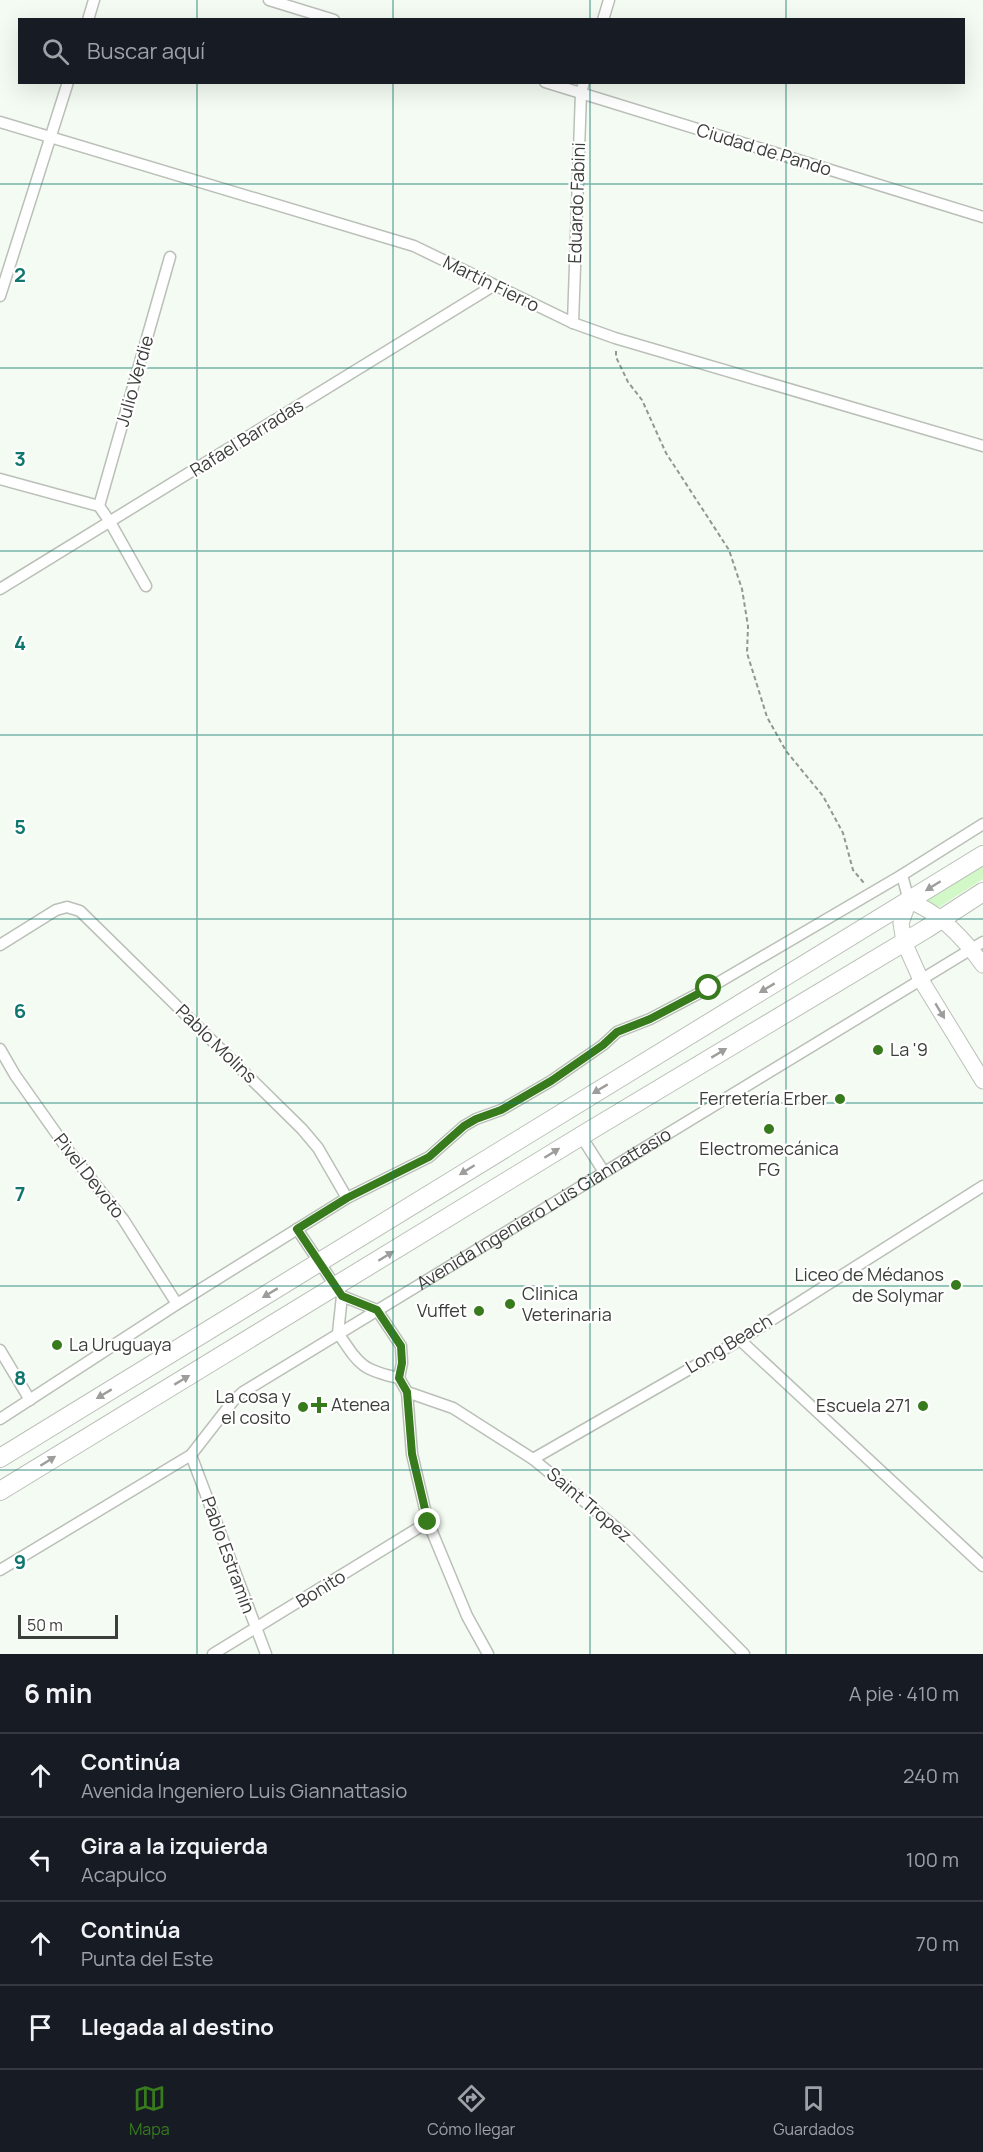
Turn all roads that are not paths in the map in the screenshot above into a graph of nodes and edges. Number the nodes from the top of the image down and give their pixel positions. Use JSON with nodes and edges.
{"nodes":[{"id":1,"x":94,"y":0,"type":"edge"},
{"id":2,"x":269,"y":0,"type":"edge"},
{"id":3,"x":609,"y":0,"type":"edge"},
{"id":4,"x":89,"y":18,"type":"edge"},
{"id":5,"x":328,"y":18,"type":"edge"},
{"id":6,"x":604,"y":18,"type":"edge"},
{"id":7,"x":67,"y":84,"type":"edge"},
{"id":8,"x":557,"y":84,"type":"edge"},
{"id":9,"x":582,"y":88,"type":"edge"},
{"id":10,"x":0,"y":122,"type":"edge"},
{"id":11,"x":50,"y":137,"type":"junction"},
{"id":12,"x":983,"y":217,"type":"edge"},
{"id":13,"x":170,"y":257,"type":"dead end"},
{"id":14,"x":493,"y":286,"type":"junction"},
{"id":15,"x":0,"y":296,"type":"edge"},
{"id":16,"x":573,"y":323,"type":"junction"},
{"id":17,"x":983,"y":446,"type":"edge"},
{"id":18,"x":0,"y":479,"type":"edge"},
{"id":19,"x":99,"y":506,"type":"junction"},
{"id":20,"x":110,"y":522,"type":"junction"},
{"id":21,"x":146,"y":586,"type":"dead end"},
{"id":22,"x":0,"y":589,"type":"edge"},
{"id":23,"x":983,"y":824,"type":"edge"},
{"id":24,"x":983,"y":855,"type":"edge"},
{"id":25,"x":902,"y":875,"type":"junction"},
{"id":26,"x":983,"y":892,"type":"edge"},
{"id":27,"x":909,"y":901,"type":"junction"},
{"id":28,"x":940,"y":920,"type":"junction"},
{"id":29,"x":903,"y":942,"type":"junction"},
{"id":30,"x":0,"y":945,"type":"edge"},
{"id":31,"x":977,"y":945,"type":"edge"},
{"id":32,"x":983,"y":965,"type":"edge"},
{"id":33,"x":921,"y":980,"type":"junction"},
{"id":34,"x":0,"y":1049,"type":"edge"},
{"id":35,"x":983,"y":1082,"type":"edge"},
{"id":36,"x":580,"y":1136,"type":"junction"},
{"id":37,"x":604,"y":1172,"type":"junction"},
{"id":38,"x":983,"y":1186,"type":"edge"},
{"id":39,"x":347,"y":1198,"type":"junction"},
{"id":40,"x":297,"y":1229,"type":"junction"},
{"id":41,"x":320,"y":1262,"type":"junction"},
{"id":42,"x":339,"y":1291,"type":"junction"},
{"id":43,"x":177,"y":1304,"type":"junction"},
{"id":44,"x":377,"y":1310,"type":"junction"},
{"id":45,"x":338,"y":1334,"type":"junction"},
{"id":46,"x":740,"y":1340,"type":"junction"},
{"id":47,"x":0,"y":1350,"type":"edge"},
{"id":48,"x":399,"y":1378,"type":"junction"},
{"id":49,"x":407,"y":1392,"type":"junction"},
{"id":50,"x":30,"y":1400,"type":"junction"},
{"id":51,"x":0,"y":1419,"type":"edge"},
{"id":52,"x":191,"y":1455,"type":"junction"},
{"id":53,"x":0,"y":1458,"type":"edge"},
{"id":54,"x":534,"y":1459,"type":"junction"},
{"id":55,"x":0,"y":1491,"type":"edge"},
{"id":56,"x":428,"y":1522,"type":"junction"},
{"id":57,"x":983,"y":1566,"type":"edge"},
{"id":58,"x":0,"y":1570,"type":"edge"},
{"id":59,"x":256,"y":1629,"type":"junction"},
{"id":60,"x":213,"y":1654,"type":"edge"},
{"id":61,"x":266,"y":1654,"type":"edge"},
{"id":62,"x":488,"y":1654,"type":"edge"},
{"id":63,"x":744,"y":1654,"type":"edge"}],
"edges":[{"from":1,"to":4,"type":"street"},
{"from":2,"to":5,"type":"street"},
{"from":3,"to":6,"type":"street"},
{"from":7,"to":11,"type":"street"},
{"from":8,"to":9,"type":"street","name":"Ciudad de Pando"},
{"from":9,"to":12,"type":"street","name":"Ciudad de Pando"},
{"from":9,"to":16,"type":"street","name":"Eduardo Fabini"},
{"from":10,"to":11,"type":"street","name":"Martín Fierro"},
{"from":11,"to":14,"type":"street","name":"Martín Fierro"},
{"from":11,"to":15,"type":"street"},
{"from":13,"to":19,"type":"street","name":"Julio Verdie"},
{"from":14,"to":16,"type":"street","name":"Martín Fierro"},
{"from":14,"to":20,"type":"street","name":"Rafael Barradas"},
{"from":16,"to":17,"type":"street","name":"Martín Fierro"},
{"from":18,"to":19,"type":"street"},
{"from":19,"to":20,"type":"street"},
{"from":20,"to":21,"type":"street"},
{"from":20,"to":22,"type":"street","name":"Rafael Barradas"},
{"from":23,"to":25,"type":"street"},
{"from":24,"to":27,"type":"main road","one_way":true},
{"from":25,"to":27,"type":"street"},
{"from":25,"to":39,"type":"street"},
{"from":26,"to":28,"type":"main road"},
{"from":27,"to":28,"type":"street"},
{"from":27,"to":29,"type":"street"},
{"from":27,"to":41,"type":"main road","one_way":true},
{"from":28,"to":29,"type":"main road"},
{"from":28,"to":31,"type":"street"},
{"from":29,"to":33,"type":"street"},
{"from":36,"to":29,"type":"main road","one_way":true},
{"from":30,"to":39,"type":"street","name":"Pablo Molins"},
{"from":31,"to":32,"type":"street"},
{"from":31,"to":33,"type":"street","name":"Avenida Ingeniero Luis Giannattasio"},
{"from":33,"to":35,"type":"street","one_way":true},
{"from":33,"to":37,"type":"street","name":"Avenida Ingeniero Luis Giannattasio"},
{"from":34,"to":43,"type":"street","name":"Pivel Devoto"},
{"from":36,"to":37,"type":"street"},
{"from":42,"to":36,"type":"main road","one_way":true},
{"from":37,"to":44,"type":"street","name":"Avenida Ingeniero Luis Giannattasio"},
{"from":38,"to":46,"type":"street","name":"Long Beach"},
{"from":39,"to":40,"type":"street"},
{"from":40,"to":41,"type":"street"},
{"from":40,"to":43,"type":"street"},
{"from":41,"to":42,"type":"street"},
{"from":41,"to":53,"type":"main road","one_way":true},
{"from":42,"to":44,"type":"street"},
{"from":42,"to":45,"type":"street"},
{"from":55,"to":42,"type":"main road","one_way":true},
{"from":43,"to":50,"type":"street"},
{"from":44,"to":45,"type":"street","name":"Avenida Ingeniero Luis Giannattasio"},
{"from":44,"to":48,"type":"street"},
{"from":45,"to":48,"type":"street"},
{"from":45,"to":52,"type":"street","name":"Avenida Ingeniero Luis Giannattasio"},
{"from":46,"to":54,"type":"street","name":"Long Beach"},
{"from":46,"to":57,"type":"street"},
{"from":47,"to":50,"type":"street"},
{"from":48,"to":49,"type":"street"},
{"from":49,"to":54,"type":"street","name":"Saint Tropez"},
{"from":49,"to":56,"type":"street"},
{"from":50,"to":51,"type":"street"},
{"from":52,"to":58,"type":"street","name":"Avenida Ingeniero Luis Giannattasio"},
{"from":52,"to":59,"type":"street","name":"Pablo Estramín"},
{"from":54,"to":63,"type":"street","name":"Saint Tropez"},
{"from":56,"to":59,"type":"street","name":"Bonito"},
{"from":56,"to":62,"type":"street"},
{"from":59,"to":60,"type":"street","name":"Bonito"},
{"from":59,"to":61,"type":"street","name":"Pablo Estramín"}]}
